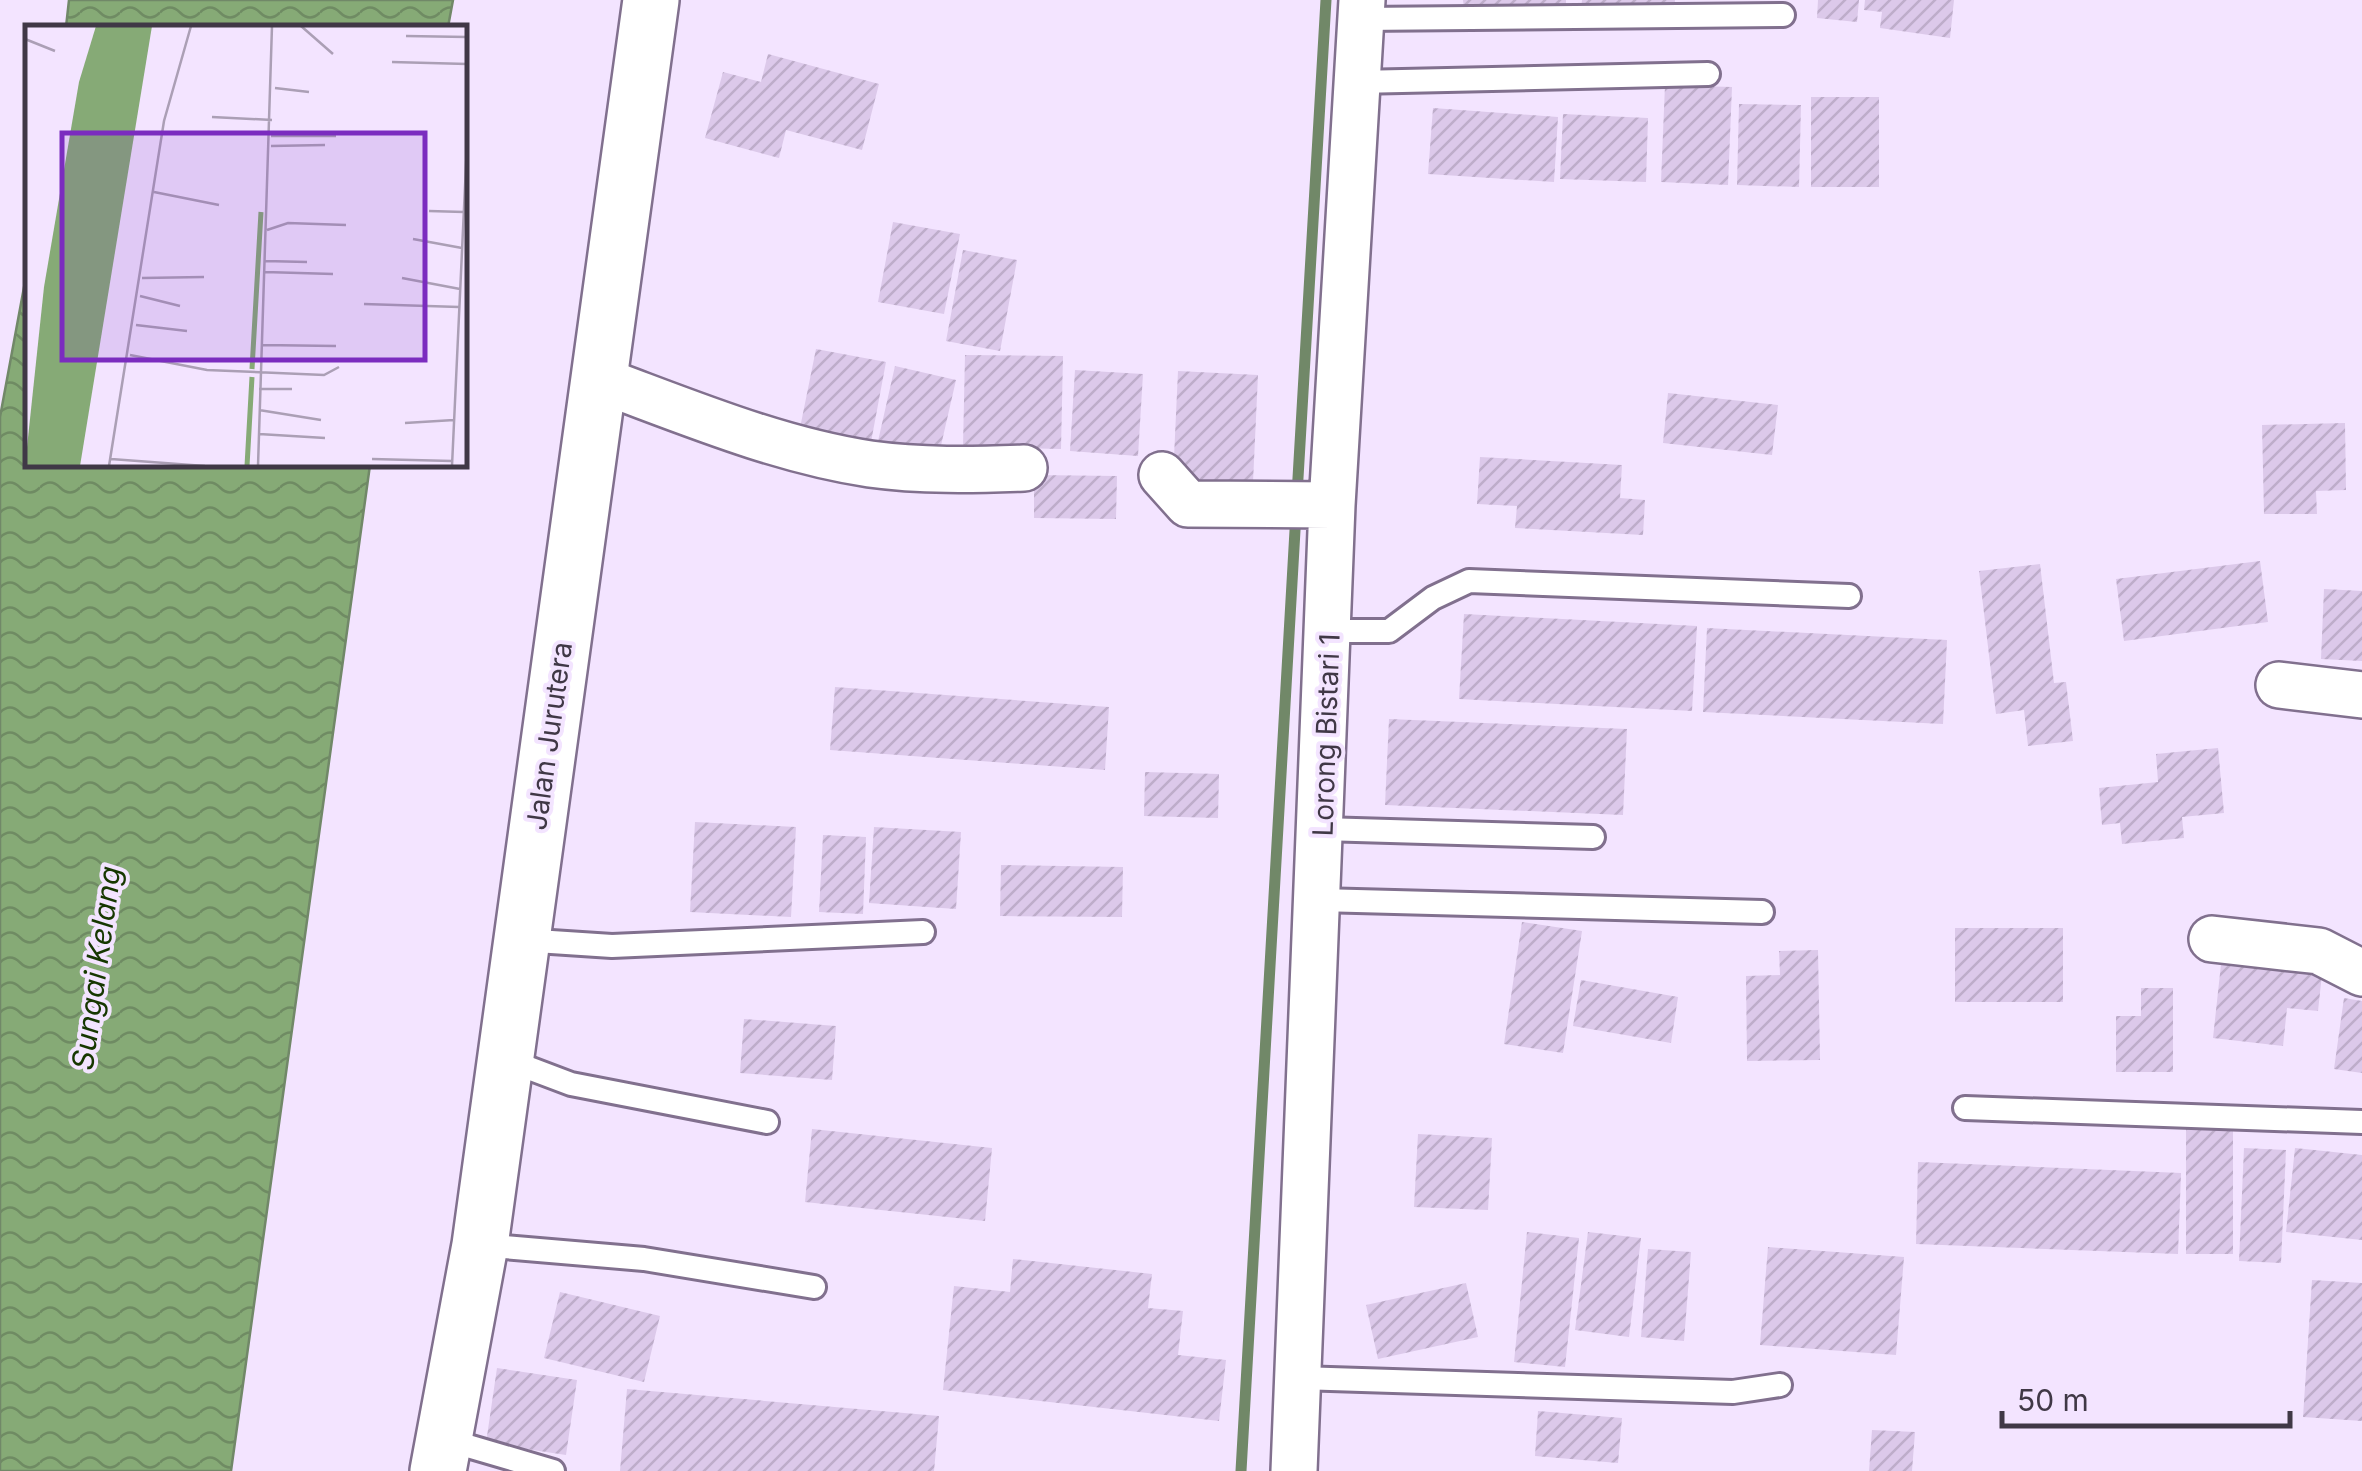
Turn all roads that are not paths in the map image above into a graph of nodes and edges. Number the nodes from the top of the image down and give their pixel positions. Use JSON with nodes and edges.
{"nodes":[{"id":1,"x":652,"y":0,"type":"edge"},
{"id":2,"x":1361,"y":9,"type":"edge"},
{"id":3,"x":1783,"y":16,"type":"dead end"},
{"id":4,"x":1708,"y":74,"type":"dead end"},
{"id":5,"x":1357,"y":82,"type":"junction"},
{"id":6,"x":598,"y":379,"type":"junction"},
{"id":7,"x":1024,"y":468,"type":"dead end"},
{"id":8,"x":1162,"y":476,"type":"dead end"},
{"id":9,"x":1322,"y":506,"type":"junction"},
{"id":10,"x":1848,"y":596,"type":"dead end"},
{"id":11,"x":1330,"y":631,"type":"junction"},
{"id":12,"x":2279,"y":685,"type":"dead end"},
{"id":13,"x":2362,"y":696,"type":"edge"},
{"id":14,"x":1322,"y":829,"type":"junction"},
{"id":15,"x":1593,"y":837,"type":"dead end"},
{"id":16,"x":1319,"y":900,"type":"junction"},
{"id":17,"x":1762,"y":912,"type":"dead end"},
{"id":18,"x":923,"y":932,"type":"dead end"},
{"id":19,"x":2212,"y":938,"type":"dead end"},
{"id":20,"x":522,"y":940,"type":"junction"},
{"id":21,"x":2362,"y":973,"type":"edge"},
{"id":22,"x":505,"y":1059,"type":"junction"},
{"id":23,"x":1965,"y":1108,"type":"dead end"},
{"id":24,"x":767,"y":1122,"type":"dead end"},
{"id":25,"x":2362,"y":1122,"type":"edge"},
{"id":26,"x":480,"y":1245,"type":"junction"},
{"id":27,"x":814,"y":1286,"type":"dead end"},
{"id":28,"x":1299,"y":1378,"type":"junction"},
{"id":29,"x":1780,"y":1385,"type":"dead end"},
{"id":30,"x":441,"y":1455,"type":"edge"},
{"id":31,"x":553,"y":1471,"type":"edge"},
{"id":32,"x":1294,"y":1471,"type":"edge"}],
"edges":[{"from":1,"to":6,"type":"street","name":"Jalan Jurutera"},
{"from":2,"to":3,"type":"lane"},
{"from":2,"to":5,"type":"street","name":"Lorong Bistari 1"},
{"from":4,"to":5,"type":"lane"},
{"from":5,"to":9,"type":"street","name":"Lorong Bistari 1"},
{"from":6,"to":7,"type":"street"},
{"from":6,"to":20,"type":"street","name":"Jalan Jurutera"},
{"from":8,"to":9,"type":"street"},
{"from":9,"to":11,"type":"street","name":"Lorong Bistari 1"},
{"from":10,"to":11,"type":"lane"},
{"from":11,"to":14,"type":"street","name":"Lorong Bistari 1"},
{"from":12,"to":13,"type":"street"},
{"from":14,"to":15,"type":"lane"},
{"from":14,"to":16,"type":"street","name":"Lorong Bistari 1"},
{"from":16,"to":17,"type":"lane"},
{"from":16,"to":28,"type":"street","name":"Lorong Bistari 1"},
{"from":18,"to":20,"type":"lane"},
{"from":19,"to":21,"type":"street"},
{"from":20,"to":22,"type":"street","name":"Jalan Jurutera"},
{"from":22,"to":24,"type":"lane"},
{"from":22,"to":26,"type":"street","name":"Jalan Jurutera"},
{"from":23,"to":25,"type":"lane"},
{"from":26,"to":27,"type":"lane"},
{"from":26,"to":30,"type":"street","name":"Jalan Jurutera"},
{"from":28,"to":29,"type":"lane"},
{"from":28,"to":32,"type":"street","name":"Lorong Bistari 1"},
{"from":30,"to":31,"type":"lane"}]}
